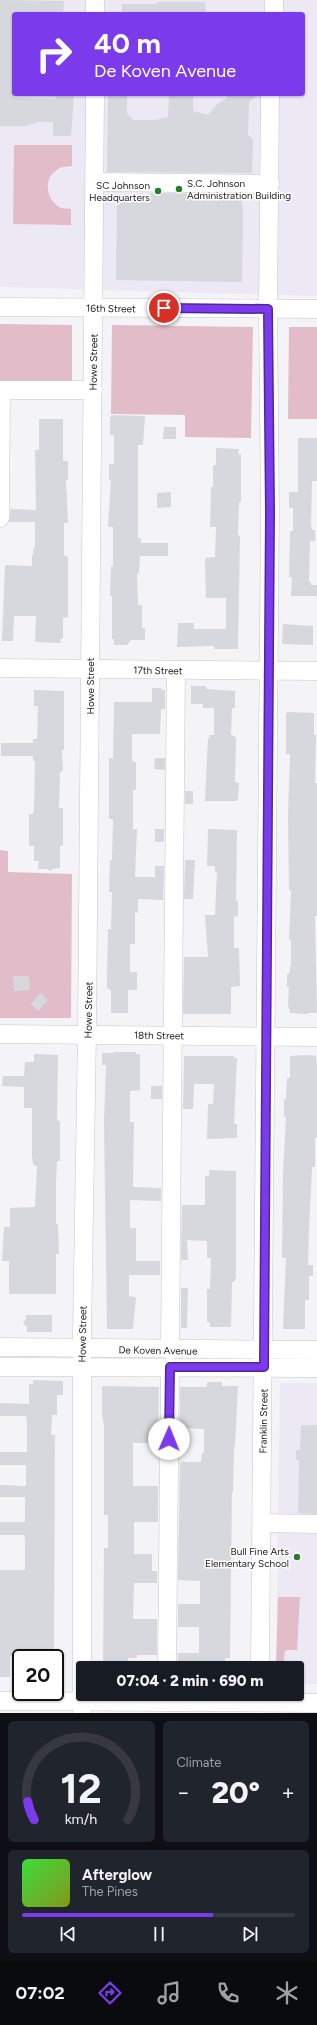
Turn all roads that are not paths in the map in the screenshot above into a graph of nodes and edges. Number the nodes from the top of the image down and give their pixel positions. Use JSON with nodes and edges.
{"nodes":[{"id":1,"x":96,"y":0,"type":"edge"},
{"id":2,"x":274,"y":0,"type":"edge"},
{"id":3,"x":95,"y":12,"type":"edge"},
{"id":4,"x":274,"y":12,"type":"edge"},
{"id":5,"x":95,"y":96,"type":"edge"},
{"id":6,"x":270,"y":96,"type":"edge"},
{"id":7,"x":94,"y":182,"type":"junction"},
{"id":8,"x":270,"y":184,"type":"junction"},
{"id":9,"x":0,"y":307,"type":"edge"},
{"id":10,"x":94,"y":308,"type":"junction"},
{"id":11,"x":268,"y":309,"type":"junction"},
{"id":12,"x":317,"y":310,"type":"edge"},
{"id":13,"x":1,"y":390,"type":"edge"},
{"id":14,"x":93,"y":390,"type":"junction"},
{"id":15,"x":0,"y":518,"type":"edge"},
{"id":16,"x":0,"y":668,"type":"edge"},
{"id":17,"x":90,"y":669,"type":"junction"},
{"id":18,"x":176,"y":670,"type":"junction"},
{"id":19,"x":268,"y":671,"type":"junction"},
{"id":20,"x":317,"y":672,"type":"edge"},
{"id":21,"x":0,"y":1034,"type":"edge"},
{"id":22,"x":87,"y":1034,"type":"junction"},
{"id":23,"x":174,"y":1035,"type":"junction"},
{"id":24,"x":265,"y":1036,"type":"junction"},
{"id":25,"x":317,"y":1037,"type":"edge"},
{"id":26,"x":0,"y":1347,"type":"edge"},
{"id":27,"x":82,"y":1349,"type":"junction"},
{"id":28,"x":264,"y":1350,"type":"junction"},
{"id":29,"x":317,"y":1350,"type":"edge"},
{"id":30,"x":170,"y":1359,"type":"junction"},
{"id":31,"x":0,"y":1367,"type":"edge"},
{"id":32,"x":264,"y":1367,"type":"junction"},
{"id":33,"x":82,"y":1368,"type":"junction"},
{"id":34,"x":317,"y":1368,"type":"edge"},
{"id":35,"x":262,"y":1523,"type":"junction"},
{"id":36,"x":317,"y":1524,"type":"edge"},
{"id":37,"x":167,"y":1661,"type":"edge"},
{"id":38,"x":260,"y":1661,"type":"edge"},
{"id":39,"x":0,"y":1701,"type":"edge"},
{"id":40,"x":166,"y":1703,"type":"edge"},
{"id":41,"x":260,"y":1703,"type":"edge"},
{"id":42,"x":317,"y":1703,"type":"edge"},
{"id":43,"x":82,"y":1707,"type":"edge"}],
"edges":[{"from":1,"to":3,"type":"street"},
{"from":2,"to":4,"type":"street"},
{"from":5,"to":7,"type":"street","name":"Howe Street"},
{"from":6,"to":8,"type":"street","name":"Franklin Street"},
{"from":7,"to":8,"type":"street"},
{"from":7,"to":10,"type":"street","name":"Howe Street"},
{"from":8,"to":11,"type":"street","name":"Franklin Street"},
{"from":9,"to":10,"type":"street","name":"16th Street"},
{"from":10,"to":11,"type":"street","name":"16th Street"},
{"from":10,"to":14,"type":"street","name":"Howe Street"},
{"from":11,"to":12,"type":"street","name":"16th Street"},
{"from":11,"to":19,"type":"street","name":"Franklin Street"},
{"from":13,"to":14,"type":"street"},
{"from":13,"to":15,"type":"street"},
{"from":14,"to":17,"type":"street","name":"Howe Street"},
{"from":16,"to":17,"type":"street","name":"17th Street"},
{"from":17,"to":18,"type":"street","name":"17th Street"},
{"from":17,"to":22,"type":"street","name":"Howe Street"},
{"from":18,"to":19,"type":"street","name":"17th Street"},
{"from":18,"to":23,"type":"street"},
{"from":19,"to":20,"type":"street","name":"17th Street"},
{"from":19,"to":24,"type":"street","name":"Franklin Street"},
{"from":21,"to":22,"type":"street","name":"18th Street"},
{"from":22,"to":23,"type":"street","name":"18th Street"},
{"from":22,"to":27,"type":"street","name":"Howe Street"},
{"from":23,"to":24,"type":"street","name":"18th Street"},
{"from":23,"to":30,"type":"street"},
{"from":24,"to":25,"type":"street","name":"18th Street"},
{"from":24,"to":28,"type":"street","name":"Franklin Street"},
{"from":26,"to":27,"type":"street","name":"De Koven Avenue"},
{"from":27,"to":30,"type":"street","name":"De Koven Avenue"},
{"from":27,"to":33,"type":"street","name":"Howe Street"},
{"from":28,"to":29,"type":"street","name":"De Koven Avenue"},
{"from":28,"to":30,"type":"street","name":"De Koven Avenue"},
{"from":28,"to":32,"type":"street","name":"Franklin Street"},
{"from":30,"to":32,"type":"street","name":"De Koven Avenue"},
{"from":30,"to":33,"type":"street","name":"De Koven Avenue"},
{"from":30,"to":37,"type":"street"},
{"from":31,"to":33,"type":"street","name":"De Koven Avenue"},
{"from":32,"to":34,"type":"street","name":"De Koven Avenue"},
{"from":32,"to":35,"type":"street","name":"Franklin Street"},
{"from":33,"to":43,"type":"street","name":"Howe Street"},
{"from":35,"to":36,"type":"street"},
{"from":35,"to":38,"type":"street","name":"Franklin Street"},
{"from":39,"to":43,"type":"street"},
{"from":40,"to":41,"type":"street"},
{"from":40,"to":43,"type":"street"},
{"from":41,"to":42,"type":"street"}]}
